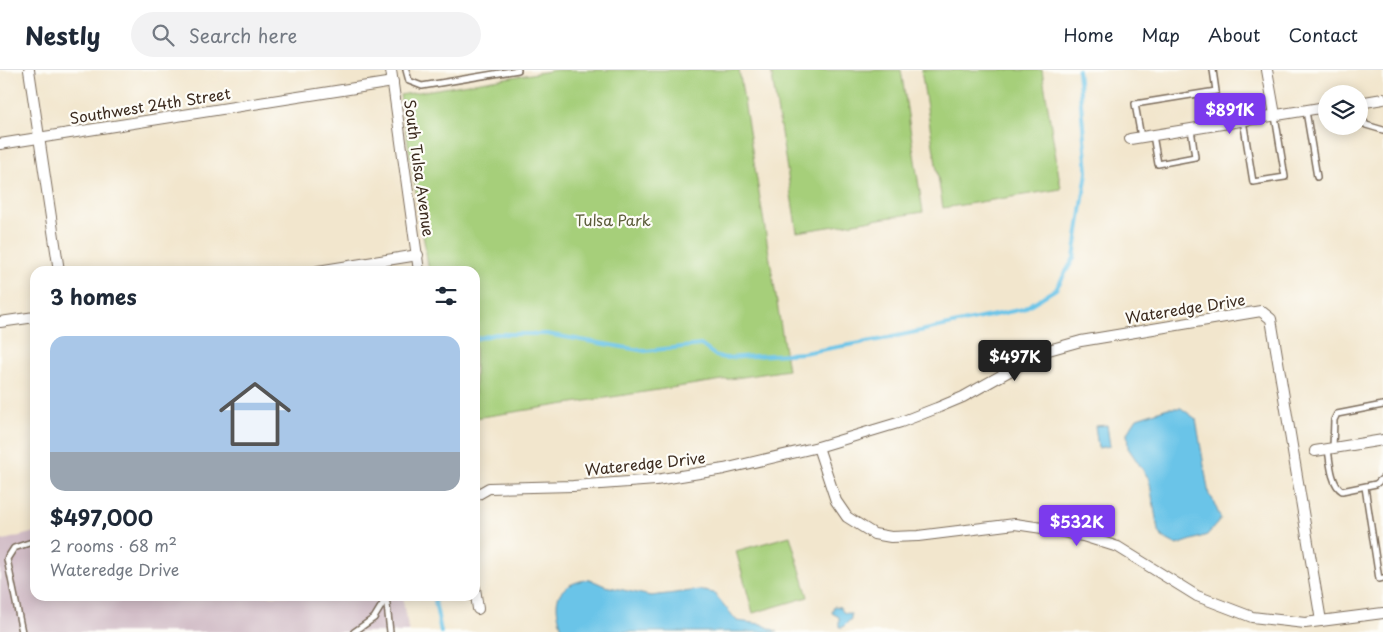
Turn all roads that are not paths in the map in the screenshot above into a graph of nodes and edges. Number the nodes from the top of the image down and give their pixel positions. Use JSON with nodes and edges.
{"nodes":[{"id":1,"x":29,"y":70,"type":"edge"},
{"id":2,"x":391,"y":70,"type":"edge"},
{"id":3,"x":406,"y":70,"type":"edge"},
{"id":4,"x":518,"y":70,"type":"edge"},
{"id":5,"x":1213,"y":70,"type":"edge"},
{"id":6,"x":1267,"y":70,"type":"edge"},
{"id":7,"x":393,"y":82,"type":"junction"},
{"id":8,"x":1383,"y":99,"type":"edge"},
{"id":9,"x":1368,"y":101,"type":"edge"},
{"id":10,"x":1318,"y":108,"type":"edge"},
{"id":11,"x":1306,"y":110,"type":"junction"},
{"id":12,"x":1275,"y":115,"type":"junction"},
{"id":13,"x":1243,"y":120,"type":"junction"},
{"id":14,"x":1368,"y":126,"type":"edge"},
{"id":15,"x":1191,"y":129,"type":"junction"},
{"id":16,"x":1383,"y":130,"type":"edge"},
{"id":17,"x":1153,"y":135,"type":"junction"},
{"id":18,"x":1141,"y":137,"type":"junction"},
{"id":19,"x":39,"y":138,"type":"junction"},
{"id":20,"x":1130,"y":138,"type":"dead end"},
{"id":21,"x":0,"y":144,"type":"edge"},
{"id":22,"x":1317,"y":177,"type":"dead end"},
{"id":23,"x":418,"y":255,"type":"junction"},
{"id":24,"x":58,"y":266,"type":"edge"},
{"id":25,"x":349,"y":266,"type":"edge"},
{"id":26,"x":419,"y":266,"type":"edge"},
{"id":27,"x":30,"y":318,"type":"edge"},
{"id":28,"x":0,"y":322,"type":"edge"},
{"id":29,"x":1383,"y":405,"type":"edge"},
{"id":30,"x":1383,"y":442,"type":"edge"},
{"id":31,"x":818,"y":447,"type":"junction"},
{"id":32,"x":1330,"y":448,"type":"junction"},
{"id":33,"x":1315,"y":451,"type":"dead end"},
{"id":34,"x":1383,"y":478,"type":"edge"},
{"id":35,"x":1365,"y":487,"type":"junction"},
{"id":36,"x":480,"y":493,"type":"edge"},
{"id":37,"x":30,"y":543,"type":"edge"},
{"id":38,"x":1383,"y":578,"type":"edge"},
{"id":39,"x":384,"y":601,"type":"edge"},
{"id":40,"x":386,"y":601,"type":"edge"},
{"id":41,"x":477,"y":601,"type":"edge"},
{"id":42,"x":478,"y":610,"type":"dead end"},
{"id":43,"x":1383,"y":613,"type":"edge"},
{"id":44,"x":1321,"y":622,"type":"junction"},
{"id":45,"x":22,"y":632,"type":"edge"},
{"id":46,"x":354,"y":632,"type":"edge"},
{"id":47,"x":390,"y":632,"type":"edge"}],
"edges":[{"from":1,"to":19,"type":"street"},
{"from":2,"to":7,"type":"street","name":"South Tulsa Avenue"},
{"from":3,"to":4,"type":"lane"},
{"from":5,"to":18,"type":"lane"},
{"from":6,"to":12,"type":"street"},
{"from":7,"to":19,"type":"street","name":"Southwest 24th Street"},
{"from":7,"to":23,"type":"street","name":"South Tulsa Avenue"},
{"from":8,"to":9,"type":"street"},
{"from":10,"to":11,"type":"street"},
{"from":11,"to":12,"type":"street"},
{"from":11,"to":22,"type":"lane"},
{"from":12,"to":13,"type":"street"},
{"from":12,"to":13,"type":"lane"},
{"from":13,"to":15,"type":"street"},
{"from":14,"to":16,"type":"lane"},
{"from":15,"to":17,"type":"street"},
{"from":15,"to":17,"type":"lane"},
{"from":17,"to":18,"type":"street"},
{"from":18,"to":20,"type":"street"},
{"from":19,"to":21,"type":"street","name":"Southwest 24th Street"},
{"from":19,"to":24,"type":"street"},
{"from":23,"to":25,"type":"street"},
{"from":23,"to":26,"type":"street","name":"South Tulsa Avenue"},
{"from":27,"to":28,"type":"street"},
{"from":29,"to":32,"type":"lane"},
{"from":30,"to":32,"type":"street"},
{"from":31,"to":36,"type":"street","name":"Wateredge Drive"},
{"from":31,"to":44,"type":"street"},
{"from":31,"to":44,"type":"street","name":"Wateredge Drive"},
{"from":32,"to":33,"type":"street"},
{"from":32,"to":35,"type":"lane"},
{"from":34,"to":35,"type":"lane"},
{"from":35,"to":38,"type":"lane"},
{"from":37,"to":45,"type":"lane"},
{"from":39,"to":46,"type":"lane"},
{"from":40,"to":47,"type":"lane"},
{"from":41,"to":42,"type":"street"},
{"from":43,"to":44,"type":"street"}]}
